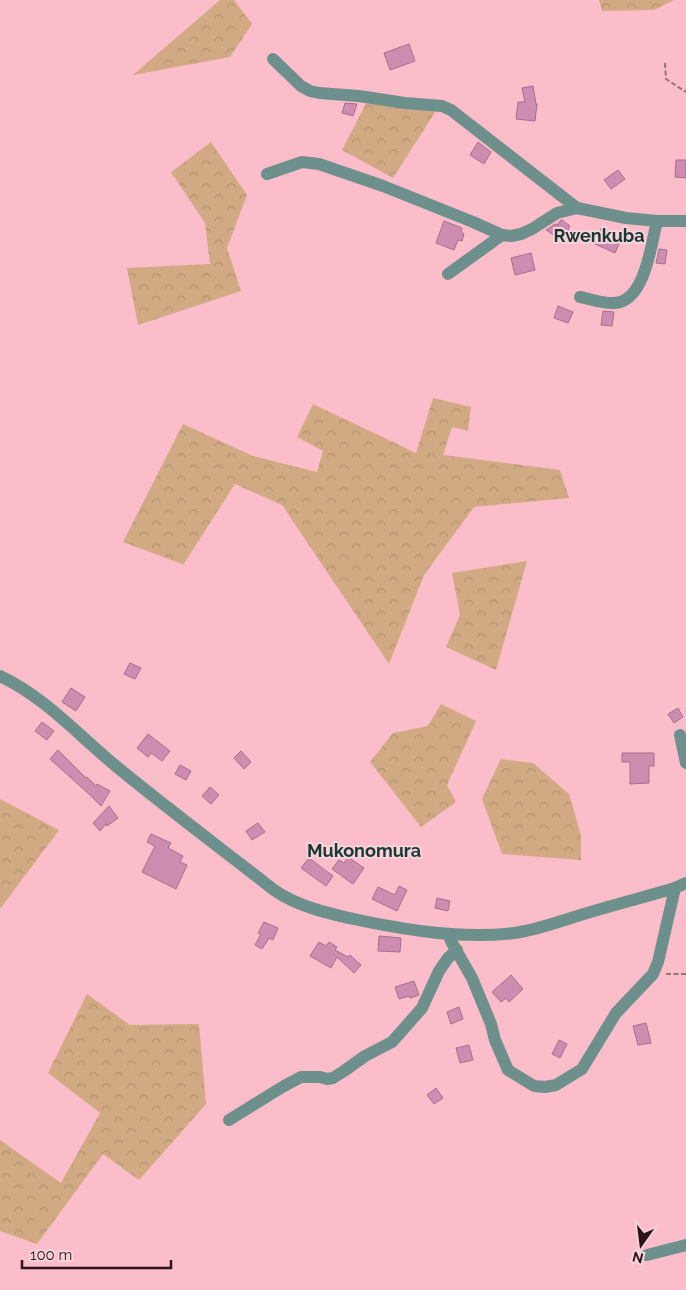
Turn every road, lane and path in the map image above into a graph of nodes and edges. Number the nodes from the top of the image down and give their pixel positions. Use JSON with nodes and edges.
{"nodes":[{"id":1,"x":273,"y":59,"type":"dead end"},
{"id":2,"x":665,"y":62,"type":"dead end"},
{"id":3,"x":686,"y":92,"type":"edge"},
{"id":4,"x":267,"y":174,"type":"dead end"},
{"id":5,"x":577,"y":208,"type":"junction"},
{"id":6,"x":657,"y":221,"type":"junction"},
{"id":7,"x":686,"y":221,"type":"edge"},
{"id":8,"x":502,"y":235,"type":"junction"},
{"id":9,"x":448,"y":274,"type":"dead end"},
{"id":10,"x":580,"y":297,"type":"dead end"},
{"id":11,"x":0,"y":676,"type":"edge"},
{"id":12,"x":680,"y":734,"type":"dead end"},
{"id":13,"x":686,"y":763,"type":"edge"},
{"id":14,"x":681,"y":886,"type":"edge"},
{"id":15,"x":448,"y":934,"type":"junction"},
{"id":16,"x":457,"y":950,"type":"junction"},
{"id":17,"x":653,"y":974,"type":"junction"},
{"id":18,"x":686,"y":974,"type":"edge"},
{"id":19,"x":229,"y":1120,"type":"dead end"},
{"id":20,"x":686,"y":1245,"type":"edge"},
{"id":21,"x":647,"y":1255,"type":"dead end"}],
"edges":[{"from":1,"to":5,"type":"street"},
{"from":2,"to":3,"type":"path"},
{"from":4,"to":8,"type":"street"},
{"from":5,"to":6,"type":"street"},
{"from":5,"to":8,"type":"street"},
{"from":6,"to":7,"type":"street"},
{"from":6,"to":10,"type":"street"},
{"from":8,"to":9,"type":"street"},
{"from":11,"to":15,"type":"street"},
{"from":12,"to":13,"type":"street"},
{"from":14,"to":15,"type":"street"},
{"from":14,"to":17,"type":"street"},
{"from":15,"to":16,"type":"street"},
{"from":16,"to":17,"type":"street"},
{"from":16,"to":19,"type":"street"},
{"from":17,"to":18,"type":"path"},
{"from":20,"to":21,"type":"street"}]}
